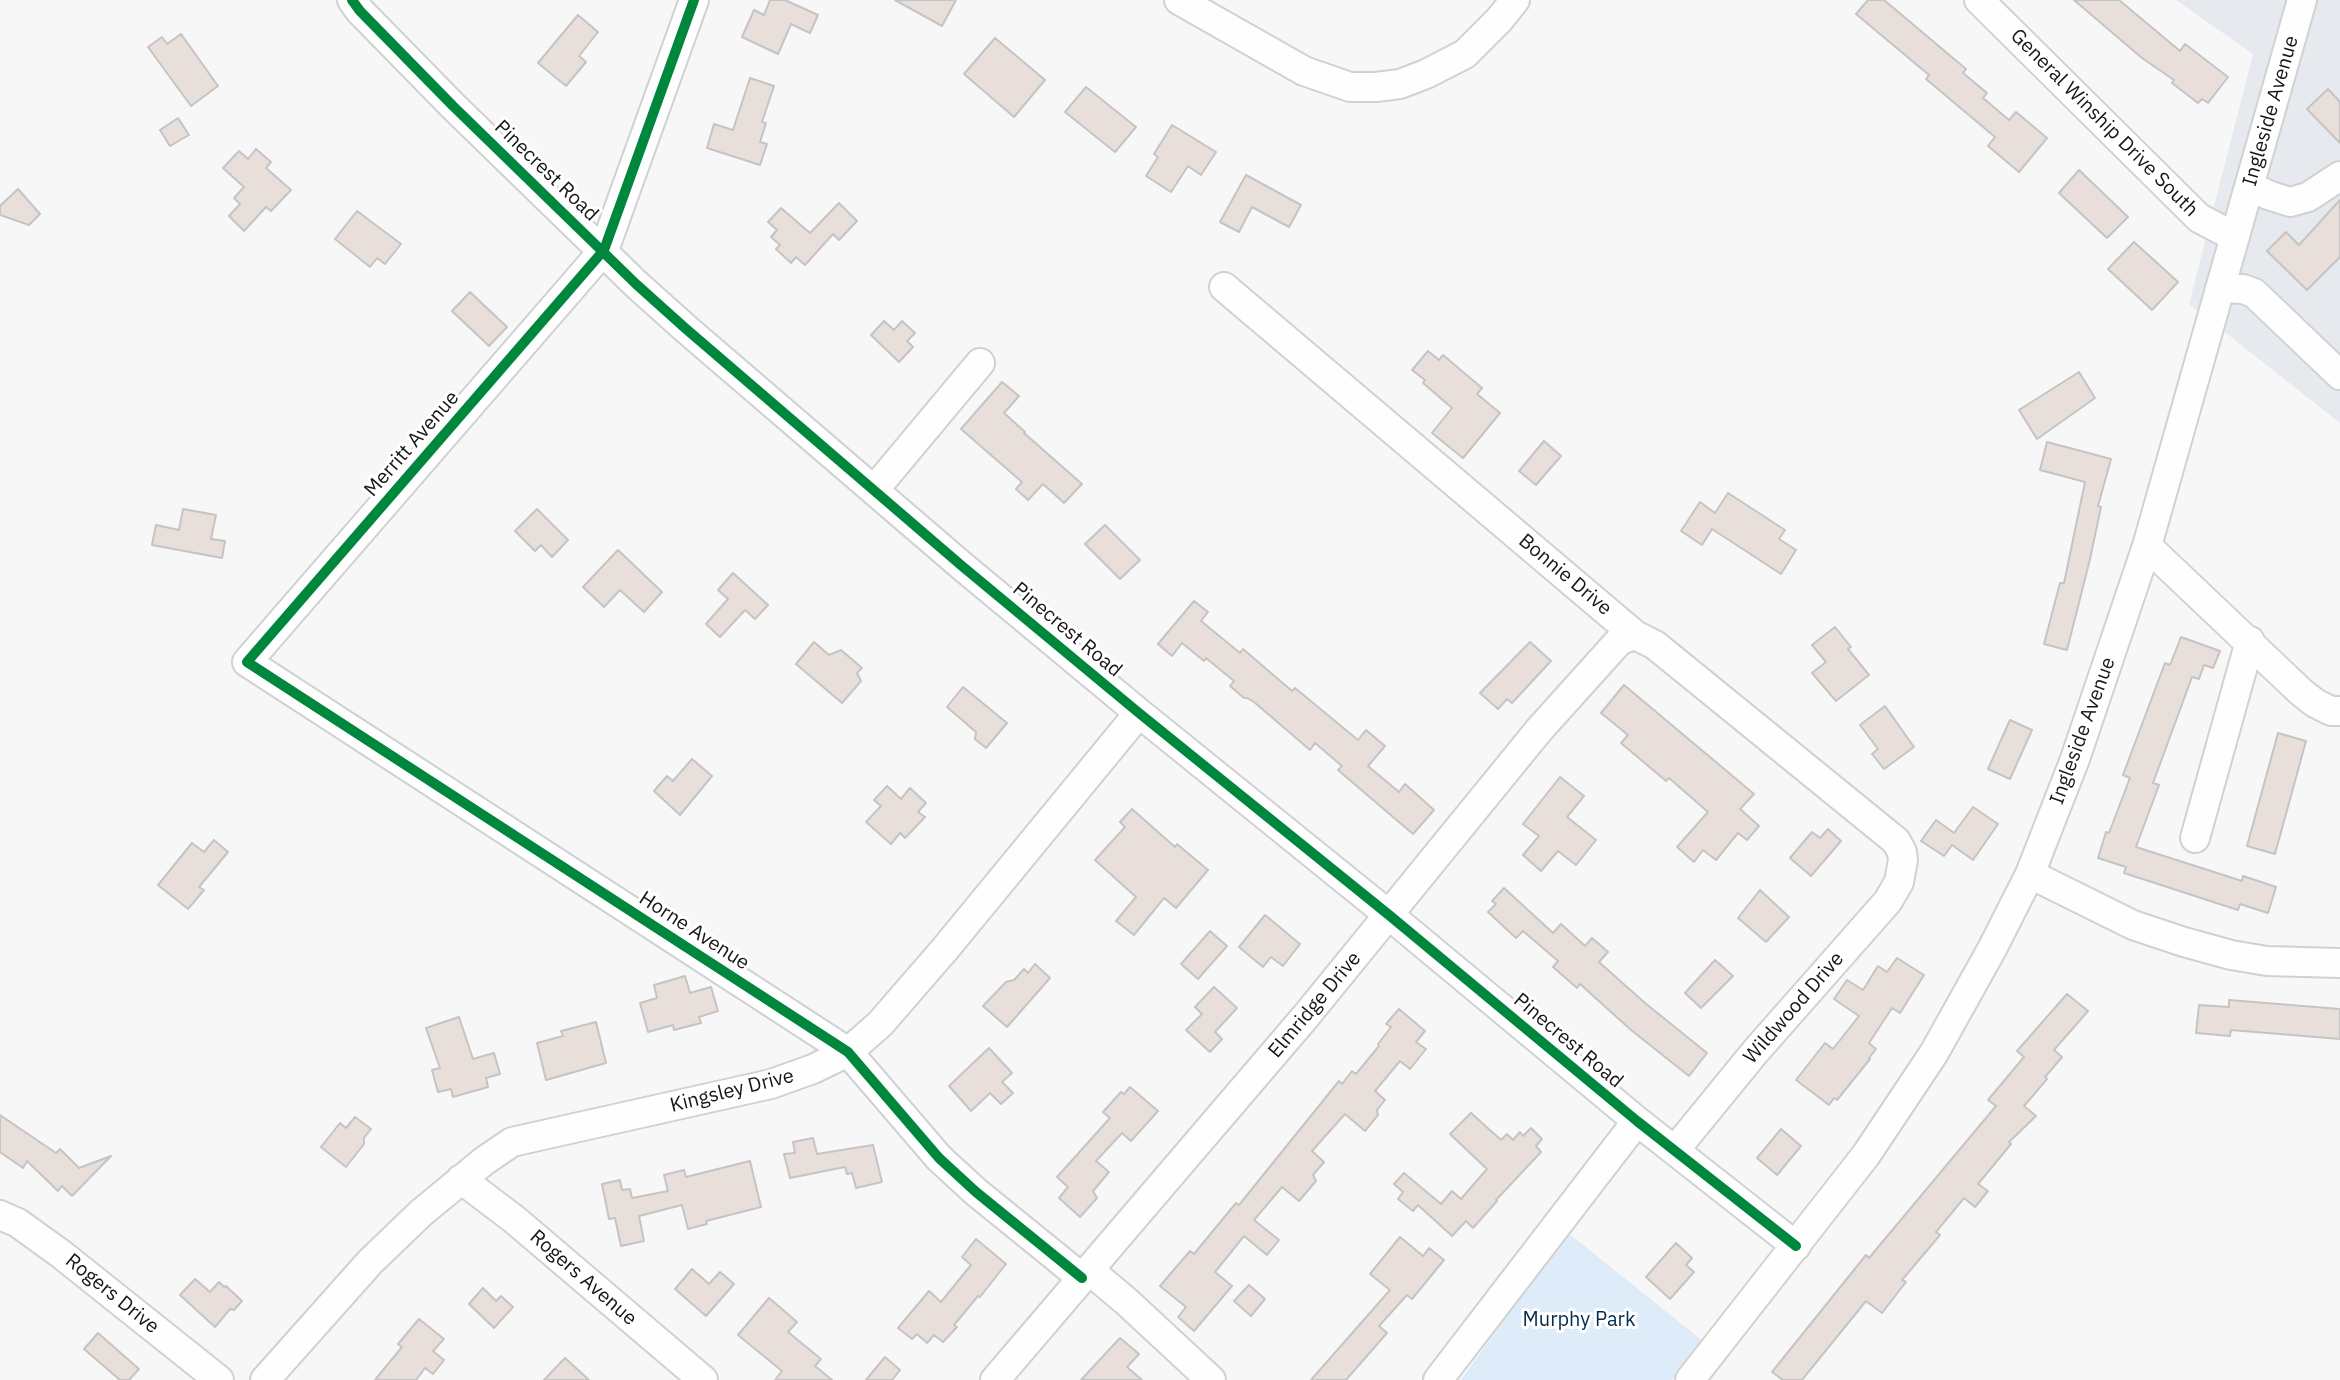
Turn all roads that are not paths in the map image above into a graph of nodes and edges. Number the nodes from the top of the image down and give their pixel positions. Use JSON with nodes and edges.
{"nodes":[{"id":1,"x":352,"y":0,"type":"edge"},
{"id":2,"x":694,"y":0,"type":"edge"},
{"id":3,"x":1179,"y":0,"type":"edge"},
{"id":4,"x":1515,"y":0,"type":"edge"},
{"id":5,"x":1979,"y":0,"type":"edge"},
{"id":6,"x":2302,"y":0,"type":"edge"},
{"id":7,"x":2340,"y":176,"type":"edge"},
{"id":8,"x":2250,"y":186,"type":"junction"},
{"id":9,"x":2235,"y":237,"type":"junction"},
{"id":10,"x":604,"y":250,"type":"junction"},
{"id":11,"x":1224,"y":287,"type":"dead end"},
{"id":12,"x":2220,"y":288,"type":"junction"},
{"id":13,"x":980,"y":363,"type":"dead end"},
{"id":14,"x":2337,"y":367,"type":"edge"},
{"id":15,"x":874,"y":490,"type":"junction"},
{"id":16,"x":2147,"y":546,"type":"junction"},
{"id":17,"x":1635,"y":635,"type":"junction"},
{"id":18,"x":2250,"y":641,"type":"junction"},
{"id":19,"x":247,"y":662,"type":"joint"},
{"id":20,"x":2340,"y":711,"type":"edge"},
{"id":21,"x":1139,"y":713,"type":"junction"},
{"id":22,"x":2195,"y":838,"type":"dead end"},
{"id":23,"x":1903,"y":860,"type":"joint"},
{"id":24,"x":2030,"y":874,"type":"junction"},
{"id":25,"x":1389,"y":915,"type":"junction"},
{"id":26,"x":2340,"y":963,"type":"edge"},
{"id":27,"x":848,"y":1052,"type":"junction"},
{"id":28,"x":1637,"y":1121,"type":"junction"},
{"id":29,"x":1675,"y":1150,"type":"junction"},
{"id":30,"x":461,"y":1179,"type":"junction"},
{"id":31,"x":0,"y":1215,"type":"edge"},
{"id":32,"x":1796,"y":1246,"type":"junction"},
{"id":33,"x":1086,"y":1274,"type":"junction"},
{"id":34,"x":219,"y":1380,"type":"edge"},
{"id":35,"x":265,"y":1380,"type":"edge"},
{"id":36,"x":703,"y":1380,"type":"edge"},
{"id":37,"x":995,"y":1380,"type":"edge"},
{"id":38,"x":1211,"y":1380,"type":"edge"},
{"id":39,"x":1438,"y":1380,"type":"edge"},
{"id":40,"x":1690,"y":1380,"type":"edge"}],
"edges":[{"from":1,"to":10,"type":"street","name":"Pinecrest Road"},
{"from":2,"to":10,"type":"street"},
{"from":3,"to":4,"type":"street"},
{"from":5,"to":9,"type":"street","name":"General Winship Drive South"},
{"from":6,"to":8,"type":"street","name":"Ingleside Avenue"},
{"from":7,"to":8,"type":"street"},
{"from":8,"to":9,"type":"street","name":"Ingleside Avenue"},
{"from":9,"to":12,"type":"street","name":"Ingleside Avenue"},
{"from":10,"to":15,"type":"street","name":"Pinecrest Road"},
{"from":10,"to":19,"type":"street","name":"Merritt Avenue"},
{"from":11,"to":17,"type":"street","name":"Bonnie Drive"},
{"from":12,"to":14,"type":"street"},
{"from":12,"to":16,"type":"street","name":"Ingleside Avenue"},
{"from":13,"to":15,"type":"street"},
{"from":15,"to":21,"type":"street","name":"Pinecrest Road"},
{"from":16,"to":18,"type":"street"},
{"from":16,"to":24,"type":"street","name":"Ingleside Avenue"},
{"from":17,"to":23,"type":"street","name":"Bonnie Drive"},
{"from":17,"to":25,"type":"street","name":"Elmridge Drive"},
{"from":18,"to":20,"type":"street"},
{"from":18,"to":22,"type":"street"},
{"from":19,"to":27,"type":"street","name":"Horne Avenue"},
{"from":21,"to":25,"type":"street","name":"Pinecrest Road"},
{"from":21,"to":27,"type":"street","name":"Kingsley Drive"},
{"from":23,"to":29,"type":"street","name":"Wildwood Drive"},
{"from":24,"to":26,"type":"street"},
{"from":24,"to":32,"type":"street","name":"Ingleside Avenue"},
{"from":25,"to":28,"type":"street","name":"Pinecrest Road"},
{"from":25,"to":33,"type":"street","name":"Elmridge Drive"},
{"from":27,"to":30,"type":"street","name":"Kingsley Drive"},
{"from":27,"to":33,"type":"street","name":"Horne Avenue"},
{"from":28,"to":29,"type":"street","name":"Pinecrest Road"},
{"from":28,"to":39,"type":"street"},
{"from":29,"to":32,"type":"street","name":"Pinecrest Road"},
{"from":30,"to":35,"type":"street","name":"Kingsley Drive"},
{"from":30,"to":36,"type":"street","name":"Rogers Avenue"},
{"from":31,"to":34,"type":"street","name":"Rogers Drive"},
{"from":32,"to":40,"type":"street","name":"Ingleside Avenue"},
{"from":33,"to":37,"type":"street","name":"Elmridge Drive"},
{"from":33,"to":38,"type":"street","name":"Horne Avenue"}]}
